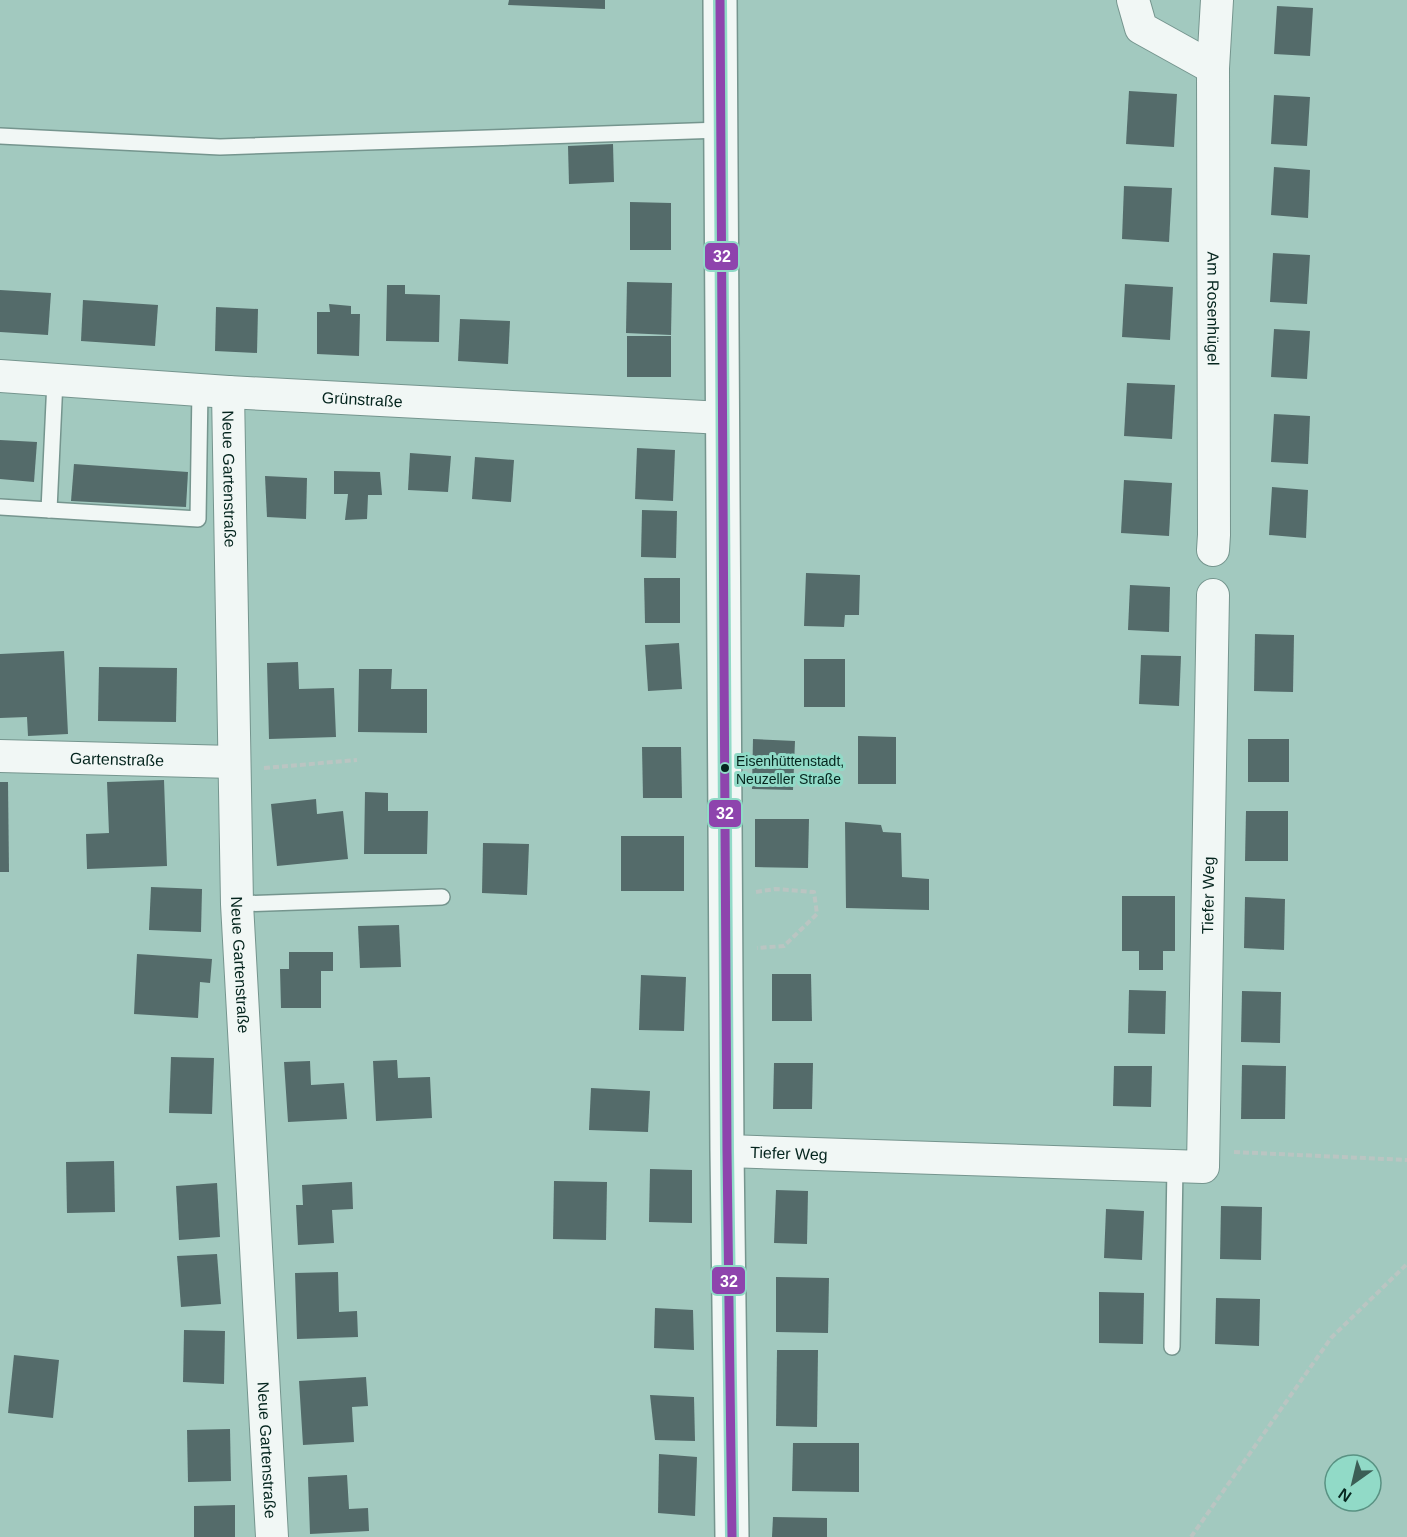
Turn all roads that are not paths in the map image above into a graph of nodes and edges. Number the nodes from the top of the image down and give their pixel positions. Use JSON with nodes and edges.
{"nodes":[{"id":1,"x":720,"y":0,"type":"edge"},
{"id":2,"x":1132,"y":0,"type":"edge"},
{"id":3,"x":1217,"y":0,"type":"edge"},
{"id":4,"x":1213,"y":68,"type":"junction"},
{"id":5,"x":721,"y":130,"type":"junction"},
{"id":6,"x":0,"y":136,"type":"edge"},
{"id":7,"x":0,"y":376,"type":"edge"},
{"id":8,"x":55,"y":380,"type":"junction"},
{"id":9,"x":214,"y":391,"type":"junction"},
{"id":10,"x":723,"y":418,"type":"junction"},
{"id":11,"x":0,"y":507,"type":"edge"},
{"id":12,"x":49,"y":510,"type":"junction"},
{"id":13,"x":1213,"y":550,"type":"dead end"},
{"id":14,"x":1213,"y":595,"type":"dead end"},
{"id":15,"x":0,"y":756,"type":"edge"},
{"id":16,"x":233,"y":766,"type":"junction"},
{"id":17,"x":442,"y":897,"type":"dead end"},
{"id":18,"x":237,"y":904,"type":"junction"},
{"id":19,"x":727,"y":1151,"type":"junction"},
{"id":20,"x":1175,"y":1166,"type":"junction"},
{"id":21,"x":1172,"y":1347,"type":"dead end"},
{"id":22,"x":272,"y":1537,"type":"edge"},
{"id":23,"x":732,"y":1537,"type":"edge"}],
"edges":[{"from":1,"to":5,"type":"main road"},
{"from":2,"to":4,"type":"street"},
{"from":3,"to":4,"type":"street","name":"Am Rosenhügel"},
{"from":4,"to":13,"type":"street","name":"Am Rosenhügel"},
{"from":5,"to":6,"type":"lane"},
{"from":5,"to":10,"type":"main road"},
{"from":7,"to":8,"type":"street","name":"Grünstraße"},
{"from":8,"to":9,"type":"street","name":"Grünstraße"},
{"from":8,"to":12,"type":"lane"},
{"from":9,"to":10,"type":"street","name":"Grünstraße"},
{"from":9,"to":12,"type":"lane"},
{"from":9,"to":16,"type":"street","name":"Neue Gartenstraße"},
{"from":10,"to":19,"type":"main road"},
{"from":11,"to":12,"type":"lane"},
{"from":14,"to":20,"type":"street","name":"Tiefer Weg"},
{"from":15,"to":16,"type":"street","name":"Gartenstraße"},
{"from":16,"to":18,"type":"street","name":"Neue Gartenstraße"},
{"from":17,"to":18,"type":"lane"},
{"from":18,"to":22,"type":"street","name":"Neue Gartenstraße"},
{"from":19,"to":20,"type":"street","name":"Tiefer Weg"},
{"from":19,"to":23,"type":"main road"},
{"from":20,"to":21,"type":"lane"}]}
